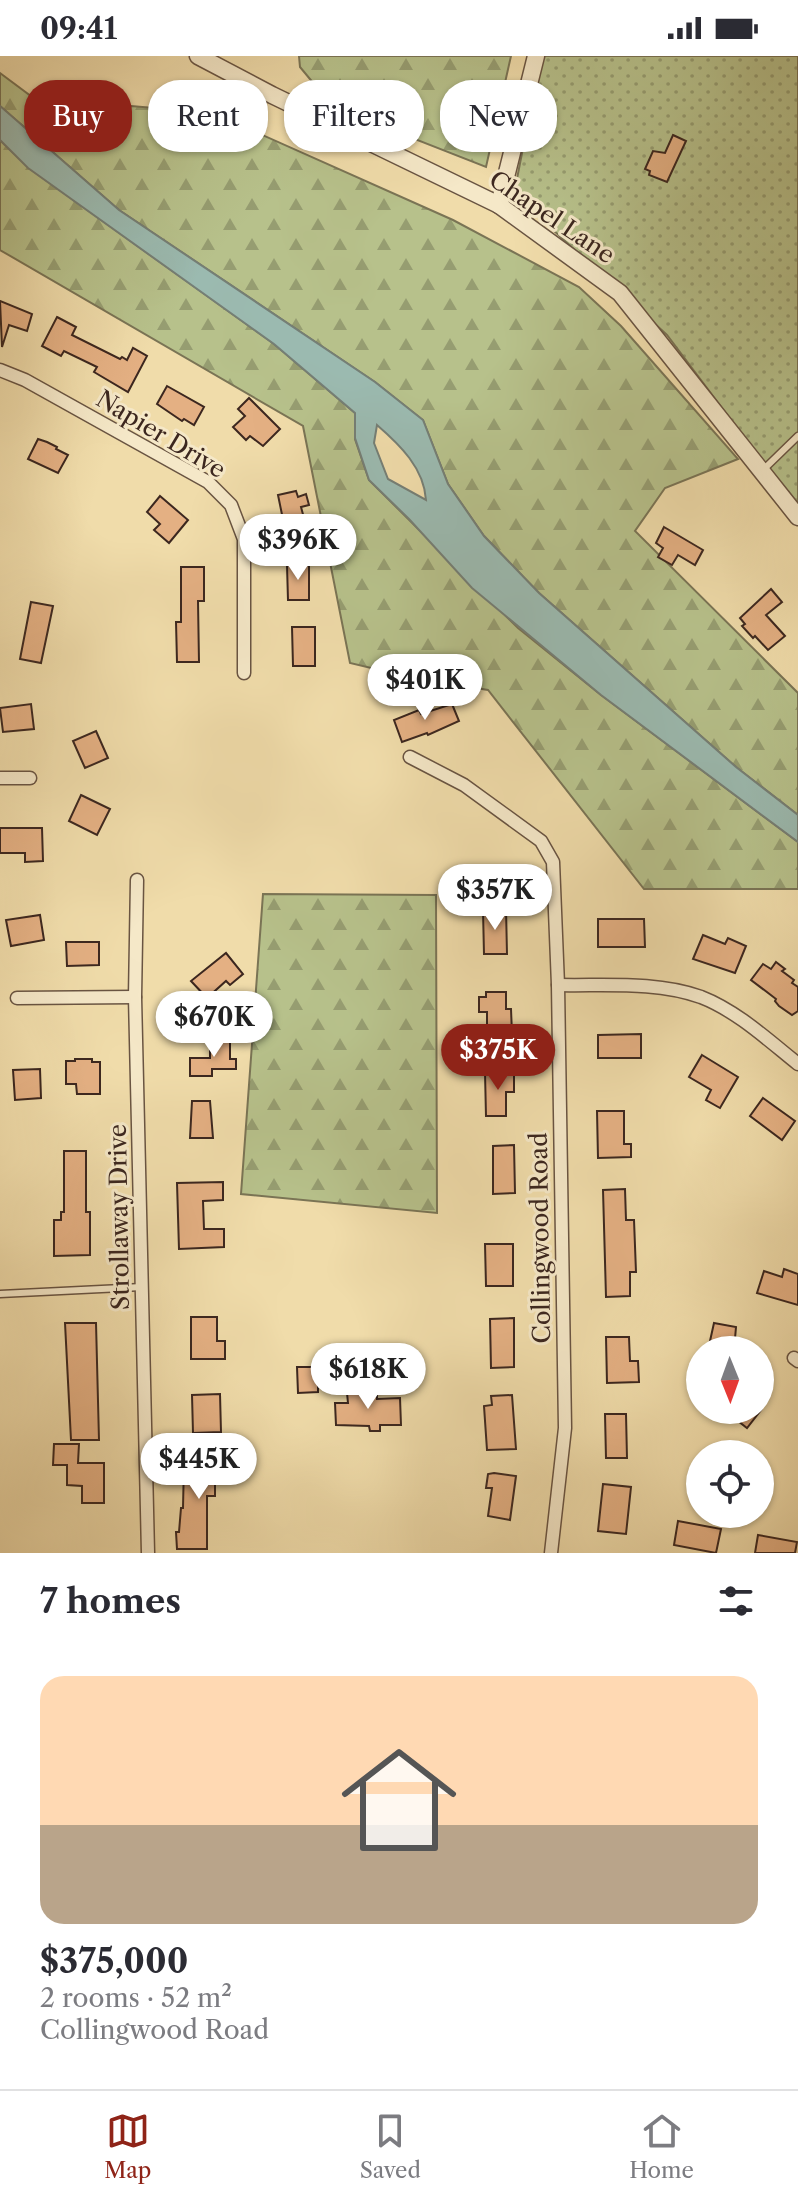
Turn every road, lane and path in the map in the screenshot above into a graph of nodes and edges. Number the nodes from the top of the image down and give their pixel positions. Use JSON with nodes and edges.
{"nodes":[{"id":1,"x":198,"y":56,"type":"edge"},
{"id":2,"x":536,"y":56,"type":"edge"},
{"id":3,"x":499,"y":205,"type":"junction"},
{"id":4,"x":0,"y":370,"type":"edge"},
{"id":5,"x":798,"y":436,"type":"edge"},
{"id":6,"x":761,"y":471,"type":"junction"},
{"id":7,"x":798,"y":517,"type":"edge"},
{"id":8,"x":244,"y":673,"type":"dead end"},
{"id":9,"x":410,"y":757,"type":"dead end"},
{"id":10,"x":0,"y":778,"type":"edge"},
{"id":11,"x":30,"y":778,"type":"dead end"},
{"id":12,"x":137,"y":880,"type":"dead end"},
{"id":13,"x":558,"y":985,"type":"junction"},
{"id":14,"x":135,"y":997,"type":"junction"},
{"id":15,"x":17,"y":998,"type":"dead end"},
{"id":16,"x":798,"y":1064,"type":"edge"},
{"id":17,"x":142,"y":1287,"type":"junction"},
{"id":18,"x":0,"y":1294,"type":"edge"},
{"id":19,"x":148,"y":1553,"type":"edge"},
{"id":20,"x":551,"y":1553,"type":"edge"}],
"edges":[{"from":1,"to":3,"type":"street","name":"Chapel Lane"},
{"from":2,"to":3,"type":"street"},
{"from":3,"to":6,"type":"street","name":"Chapel Lane"},
{"from":4,"to":8,"type":"street","name":"Napier Drive"},
{"from":5,"to":6,"type":"lane"},
{"from":6,"to":7,"type":"street","name":"Chapel Lane"},
{"from":9,"to":13,"type":"street","name":"Collingwood Road"},
{"from":10,"to":11,"type":"street"},
{"from":12,"to":14,"type":"street","name":"Strollaway Drive"},
{"from":13,"to":16,"type":"street"},
{"from":13,"to":20,"type":"street","name":"Collingwood Road"},
{"from":14,"to":15,"type":"street"},
{"from":14,"to":17,"type":"street","name":"Strollaway Drive"},
{"from":17,"to":18,"type":"lane"},
{"from":17,"to":19,"type":"street","name":"Strollaway Drive"}]}
